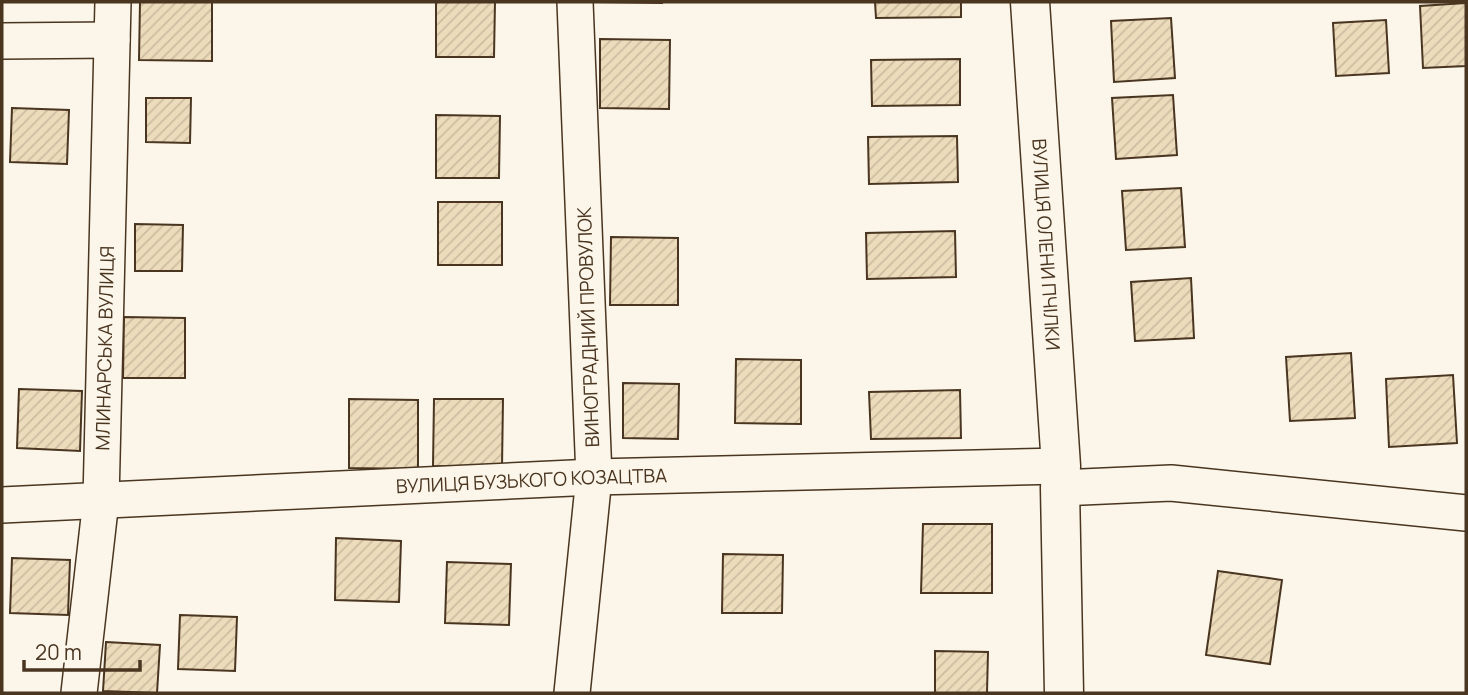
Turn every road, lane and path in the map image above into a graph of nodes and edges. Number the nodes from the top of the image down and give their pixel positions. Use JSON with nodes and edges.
{"nodes":[{"id":1,"x":113,"y":2,"type":"edge"},
{"id":2,"x":575,"y":2,"type":"edge"},
{"id":3,"x":1030,"y":2,"type":"edge"},
{"id":4,"x":112,"y":40,"type":"junction"},
{"id":5,"x":2,"y":41,"type":"edge"},
{"id":6,"x":594,"y":477,"type":"junction"},
{"id":7,"x":1060,"y":477,"type":"junction"},
{"id":8,"x":101,"y":500,"type":"junction"},
{"id":9,"x":2,"y":505,"type":"edge"},
{"id":10,"x":1466,"y":513,"type":"edge"},
{"id":11,"x":79,"y":693,"type":"edge"},
{"id":12,"x":572,"y":693,"type":"edge"},
{"id":13,"x":1064,"y":693,"type":"edge"}],
"edges":[{"from":1,"to":4,"type":"street","name":"МЛИНАРСЬКА ВУЛИЦЯ"},
{"from":2,"to":6,"type":"street","name":"ВИНОГРАДНИЙ ПРОВУЛОК"},
{"from":3,"to":7,"type":"street","name":"ВУЛИЦЯ ОЛЕНИ ПЧІЛКИ"},
{"from":4,"to":5,"type":"street"},
{"from":4,"to":8,"type":"street","name":"МЛИНАРСЬКА ВУЛИЦЯ"},
{"from":6,"to":7,"type":"street","name":"ВУЛИЦЯ БУЗЬКОГО КОЗАЦТВА"},
{"from":6,"to":8,"type":"street","name":"ВУЛИЦЯ БУЗЬКОГО КОЗАЦТВА"},
{"from":6,"to":12,"type":"street","name":"ВИНОГРАДНИЙ ПРОВУЛОК"},
{"from":7,"to":10,"type":"street"},
{"from":7,"to":13,"type":"street","name":"ВУЛИЦЯ ОЛЕНИ ПЧІЛКИ"},
{"from":8,"to":9,"type":"street","name":"ВУЛИЦЯ БУЗЬКОГО КОЗАЦТВА"},
{"from":8,"to":11,"type":"street","name":"МЛИНАРСЬКА ВУЛИЦЯ"}]}
